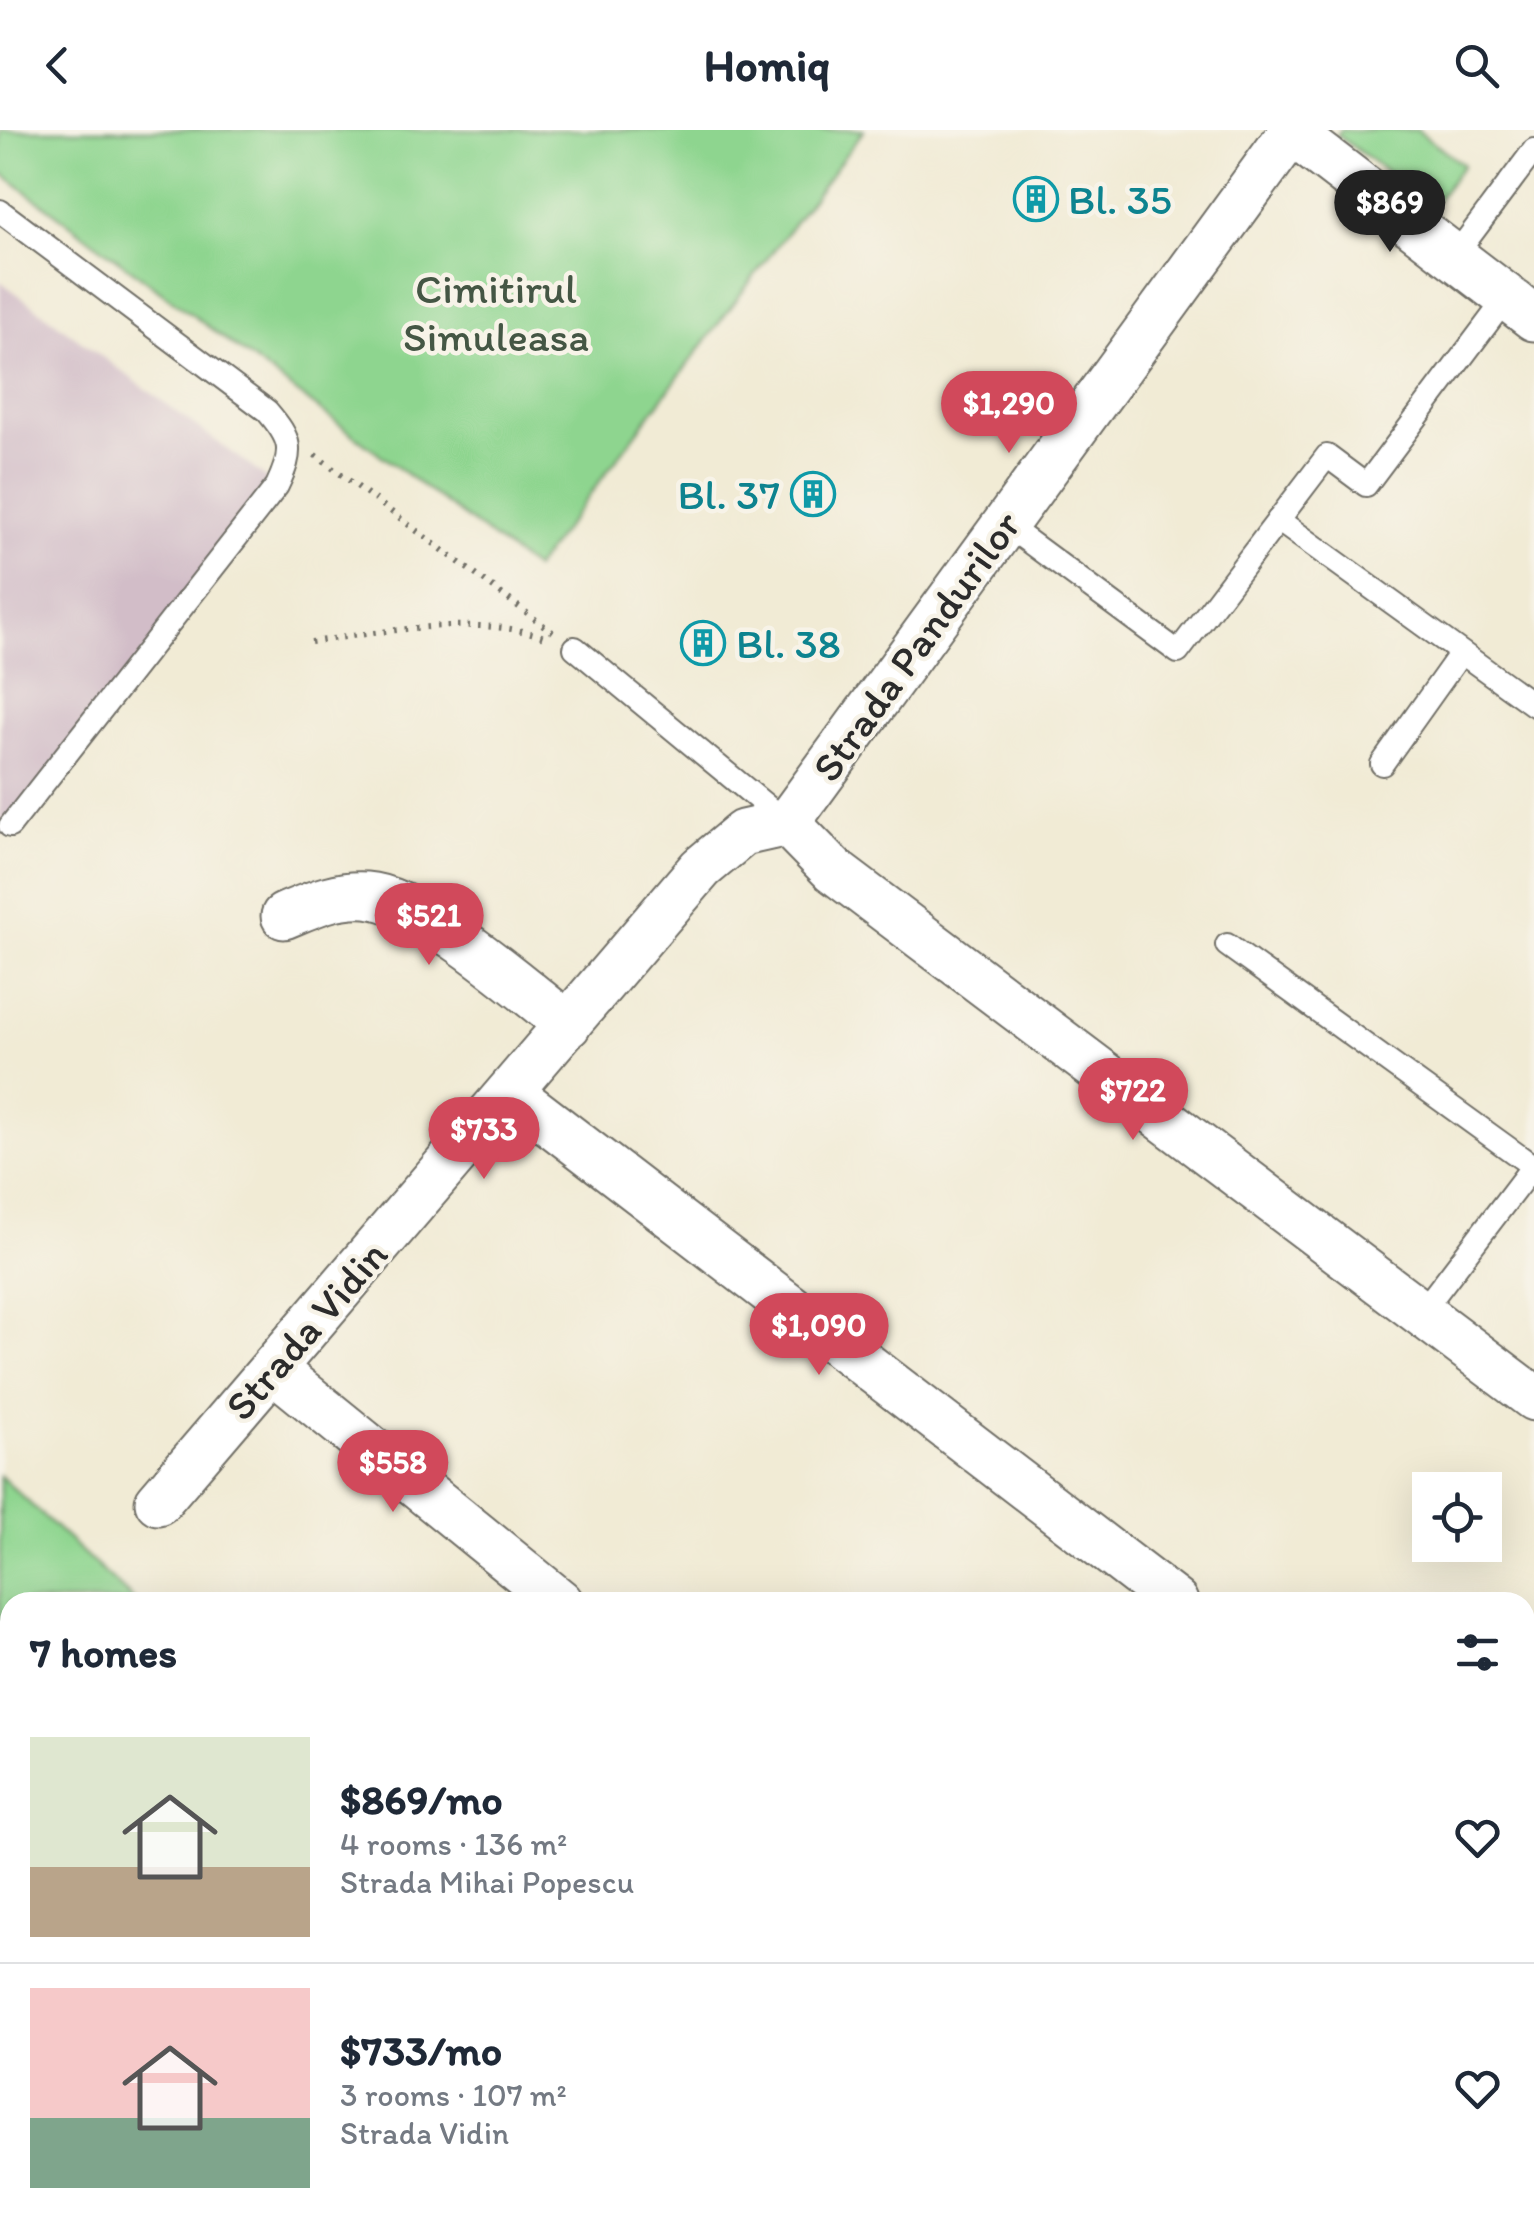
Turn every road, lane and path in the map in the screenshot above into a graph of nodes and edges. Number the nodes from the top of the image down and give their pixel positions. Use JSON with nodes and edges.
{"nodes":[{"id":1,"x":1292,"y":131,"type":"edge"},
{"id":2,"x":1534,"y":150,"type":"edge"},
{"id":3,"x":0,"y":211,"type":"edge"},
{"id":4,"x":1454,"y":256,"type":"junction"},
{"id":5,"x":1520,"y":308,"type":"edge"},
{"id":6,"x":286,"y":433,"type":"junction"},
{"id":7,"x":1278,"y":520,"type":"junction"},
{"id":8,"x":1005,"y":524,"type":"junction"},
{"id":9,"x":311,"y":642,"type":"dead end"},
{"id":10,"x":575,"y":648,"type":"junction"},
{"id":11,"x":1461,"y":653,"type":"junction"},
{"id":12,"x":1534,"y":705,"type":"edge"},
{"id":13,"x":1382,"y":764,"type":"dead end"},
{"id":14,"x":787,"y":823,"type":"junction"},
{"id":15,"x":10,"y":826,"type":"dead end"},
{"id":16,"x":284,"y":916,"type":"dead end"},
{"id":17,"x":1226,"y":945,"type":"dead end"},
{"id":18,"x":568,"y":1025,"type":"junction"},
{"id":19,"x":511,"y":1093,"type":"junction"},
{"id":20,"x":1533,"y":1166,"type":"edge"},
{"id":21,"x":1421,"y":1313,"type":"junction"},
{"id":22,"x":273,"y":1368,"type":"junction"},
{"id":23,"x":1534,"y":1398,"type":"edge"},
{"id":24,"x":158,"y":1502,"type":"dead end"},
{"id":25,"x":548,"y":1592,"type":"edge"},
{"id":26,"x":1162,"y":1592,"type":"edge"}],
"edges":[{"from":1,"to":4,"type":"street"},
{"from":1,"to":8,"type":"street","name":"Strada Pandurilor"},
{"from":2,"to":4,"type":"lane"},
{"from":3,"to":6,"type":"lane"},
{"from":4,"to":5,"type":"street"},
{"from":5,"to":7,"type":"lane"},
{"from":6,"to":10,"type":"path"},
{"from":6,"to":15,"type":"lane"},
{"from":7,"to":8,"type":"lane"},
{"from":7,"to":11,"type":"lane"},
{"from":8,"to":14,"type":"street","name":"Strada Pandurilor"},
{"from":9,"to":10,"type":"path"},
{"from":10,"to":14,"type":"lane"},
{"from":11,"to":12,"type":"lane"},
{"from":11,"to":13,"type":"lane"},
{"from":14,"to":18,"type":"street","name":"Strada Vidin"},
{"from":14,"to":21,"type":"street"},
{"from":16,"to":18,"type":"street"},
{"from":17,"to":20,"type":"lane"},
{"from":18,"to":19,"type":"street","name":"Strada Vidin"},
{"from":19,"to":22,"type":"street","name":"Strada Vidin"},
{"from":19,"to":26,"type":"street"},
{"from":20,"to":21,"type":"lane"},
{"from":21,"to":23,"type":"street"},
{"from":22,"to":24,"type":"street","name":"Strada Vidin"},
{"from":22,"to":25,"type":"street"}]}
